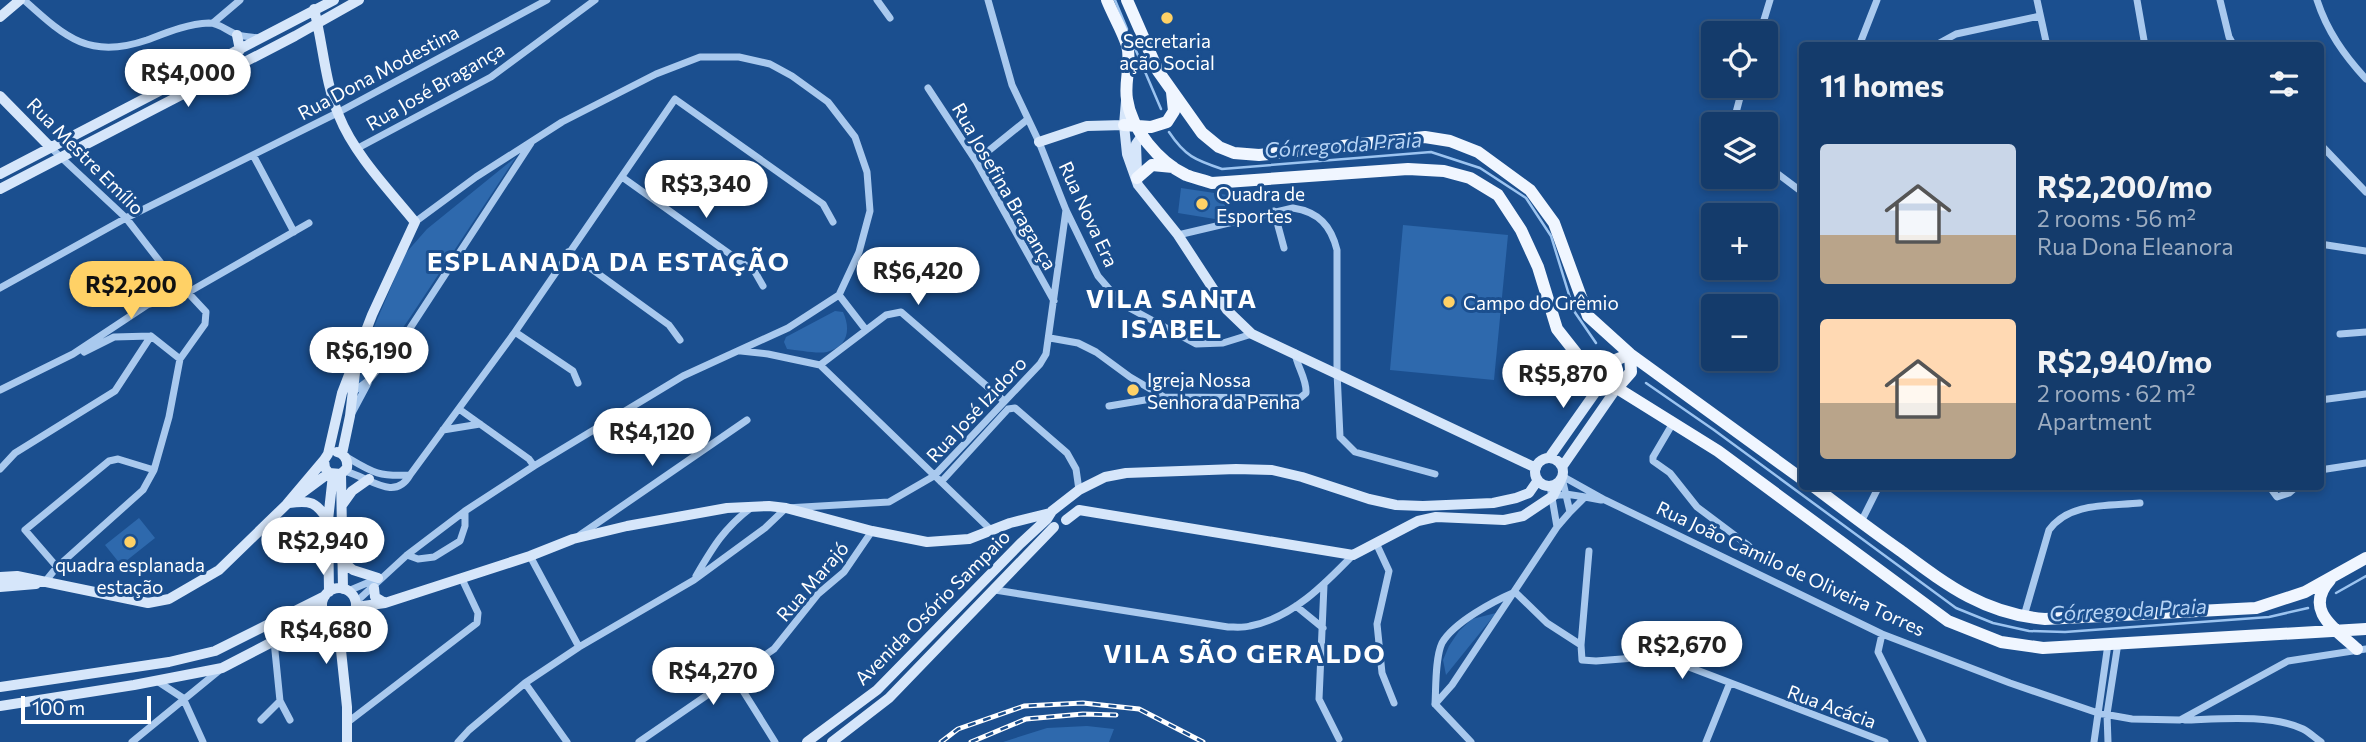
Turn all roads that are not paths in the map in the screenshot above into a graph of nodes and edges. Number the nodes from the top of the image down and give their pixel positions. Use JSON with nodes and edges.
{"nodes":[{"id":1,"x":22,"y":0,"type":"edge"},
{"id":2,"x":240,"y":0,"type":"edge"},
{"id":3,"x":334,"y":0,"type":"edge"},
{"id":4,"x":359,"y":0,"type":"edge"},
{"id":5,"x":547,"y":0,"type":"edge"},
{"id":6,"x":595,"y":0,"type":"edge"},
{"id":7,"x":877,"y":0,"type":"edge"},
{"id":8,"x":988,"y":0,"type":"edge"},
{"id":9,"x":1107,"y":0,"type":"edge"},
{"id":10,"x":1128,"y":0,"type":"edge"},
{"id":11,"x":1770,"y":0,"type":"edge"},
{"id":12,"x":1877,"y":0,"type":"edge"},
{"id":13,"x":2037,"y":0,"type":"edge"},
{"id":14,"x":2137,"y":0,"type":"edge"},
{"id":15,"x":2220,"y":0,"type":"edge"},
{"id":16,"x":2317,"y":0,"type":"edge"},
{"id":17,"x":315,"y":5,"type":"edge"},
{"id":18,"x":2040,"y":16,"type":"junction"},
{"id":19,"x":0,"y":17,"type":"edge"},
{"id":20,"x":890,"y":18,"type":"dead end"},
{"id":21,"x":1764,"y":21,"type":"edge"},
{"id":22,"x":213,"y":23,"type":"junction"},
{"id":23,"x":318,"y":23,"type":"junction"},
{"id":24,"x":237,"y":35,"type":"junction"},
{"id":25,"x":261,"y":39,"type":"junction"},
{"id":26,"x":1861,"y":42,"type":"edge"},
{"id":27,"x":1941,"y":42,"type":"edge"},
{"id":28,"x":2046,"y":42,"type":"edge"},
{"id":29,"x":2144,"y":42,"type":"edge"},
{"id":30,"x":2232,"y":42,"type":"edge"},
{"id":31,"x":240,"y":50,"type":"junction"},
{"id":32,"x":2366,"y":79,"type":"edge"},
{"id":33,"x":928,"y":88,"type":"dead end"},
{"id":34,"x":1172,"y":92,"type":"junction"},
{"id":35,"x":0,"y":96,"type":"edge"},
{"id":36,"x":337,"y":113,"type":"junction"},
{"id":37,"x":1028,"y":119,"type":"junction"},
{"id":38,"x":1139,"y":128,"type":"junction"},
{"id":39,"x":533,"y":140,"type":"junction"},
{"id":40,"x":1039,"y":142,"type":"junction"},
{"id":41,"x":50,"y":147,"type":"junction"},
{"id":42,"x":358,"y":148,"type":"junction"},
{"id":43,"x":2324,"y":149,"type":"edge"},
{"id":44,"x":253,"y":155,"type":"junction"},
{"id":45,"x":61,"y":157,"type":"junction"},
{"id":46,"x":976,"y":161,"type":"junction"},
{"id":47,"x":1173,"y":167,"type":"junction"},
{"id":48,"x":0,"y":174,"type":"edge"},
{"id":49,"x":1778,"y":174,"type":"edge"},
{"id":50,"x":622,"y":177,"type":"junction"},
{"id":51,"x":1138,"y":182,"type":"junction"},
{"id":52,"x":0,"y":189,"type":"edge"},
{"id":53,"x":1799,"y":190,"type":"edge"},
{"id":54,"x":2366,"y":192,"type":"edge"},
{"id":55,"x":1066,"y":210,"type":"junction"},
{"id":56,"x":1274,"y":211,"type":"junction"},
{"id":57,"x":126,"y":218,"type":"junction"},
{"id":58,"x":415,"y":222,"type":"junction"},
{"id":59,"x":833,"y":222,"type":"dead end"},
{"id":60,"x":309,"y":223,"type":"dead end"},
{"id":61,"x":294,"y":232,"type":"junction"},
{"id":62,"x":1178,"y":235,"type":"junction"},
{"id":63,"x":2324,"y":245,"type":"edge"},
{"id":64,"x":1284,"y":248,"type":"dead end"},
{"id":65,"x":2366,"y":251,"type":"edge"},
{"id":66,"x":568,"y":252,"type":"junction"},
{"id":67,"x":763,"y":286,"type":"dead end"},
{"id":68,"x":0,"y":288,"type":"edge"},
{"id":69,"x":187,"y":293,"type":"junction"},
{"id":70,"x":839,"y":295,"type":"junction"},
{"id":71,"x":1054,"y":301,"type":"junction"},
{"id":72,"x":866,"y":330,"type":"junction"},
{"id":73,"x":515,"y":332,"type":"junction"},
{"id":74,"x":2366,"y":332,"type":"edge"},
{"id":75,"x":1252,"y":334,"type":"junction"},
{"id":76,"x":2340,"y":334,"type":"dead end"},
{"id":77,"x":151,"y":336,"type":"junction"},
{"id":78,"x":770,"y":337,"type":"junction"},
{"id":79,"x":1050,"y":338,"type":"junction"},
{"id":80,"x":680,"y":341,"type":"dead end"},
{"id":81,"x":740,"y":351,"type":"junction"},
{"id":82,"x":1295,"y":353,"type":"junction"},
{"id":83,"x":73,"y":354,"type":"junction"},
{"id":84,"x":768,"y":354,"type":"junction"},
{"id":85,"x":1630,"y":354,"type":"junction"},
{"id":86,"x":180,"y":359,"type":"junction"},
{"id":87,"x":820,"y":365,"type":"junction"},
{"id":88,"x":1337,"y":372,"type":"junction"},
{"id":89,"x":369,"y":380,"type":"junction"},
{"id":90,"x":1604,"y":380,"type":"junction"},
{"id":91,"x":578,"y":383,"type":"dead end"},
{"id":92,"x":1616,"y":389,"type":"junction"},
{"id":93,"x":0,"y":390,"type":"edge"},
{"id":94,"x":347,"y":393,"type":"junction"},
{"id":95,"x":2366,"y":394,"type":"edge"},
{"id":96,"x":1164,"y":397,"type":"junction"},
{"id":97,"x":2324,"y":399,"type":"edge"},
{"id":98,"x":1004,"y":401,"type":"junction"},
{"id":99,"x":1109,"y":406,"type":"dead end"},
{"id":100,"x":459,"y":410,"type":"junction"},
{"id":101,"x":350,"y":416,"type":"junction"},
{"id":102,"x":747,"y":420,"type":"dead end"},
{"id":103,"x":1673,"y":423,"type":"junction"},
{"id":104,"x":481,"y":424,"type":"junction"},
{"id":105,"x":443,"y":430,"type":"junction"},
{"id":106,"x":343,"y":455,"type":"junction"},
{"id":107,"x":326,"y":457,"type":"junction"},
{"id":108,"x":1549,"y":458,"type":"junction"},
{"id":109,"x":2366,"y":463,"type":"edge"},
{"id":110,"x":534,"y":466,"type":"junction"},
{"id":111,"x":1536,"y":468,"type":"junction"},
{"id":112,"x":0,"y":469,"type":"edge"},
{"id":113,"x":2324,"y":469,"type":"edge"},
{"id":114,"x":154,"y":470,"type":"junction"},
{"id":115,"x":337,"y":473,"type":"junction"},
{"id":116,"x":1435,"y":474,"type":"dead end"},
{"id":117,"x":410,"y":475,"type":"junction"},
{"id":118,"x":1562,"y":475,"type":"junction"},
{"id":119,"x":1799,"y":477,"type":"edge"},
{"id":120,"x":369,"y":479,"type":"junction"},
{"id":121,"x":938,"y":479,"type":"junction"},
{"id":122,"x":1538,"y":480,"type":"junction"},
{"id":123,"x":1079,"y":490,"type":"junction"},
{"id":124,"x":1818,"y":490,"type":"edge"},
{"id":125,"x":1878,"y":490,"type":"edge"},
{"id":126,"x":2272,"y":490,"type":"edge"},
{"id":127,"x":2292,"y":490,"type":"edge"},
{"id":128,"x":1551,"y":491,"type":"junction"},
{"id":129,"x":1566,"y":494,"type":"junction"},
{"id":130,"x":1585,"y":497,"type":"junction"},
{"id":131,"x":1605,"y":500,"type":"junction"},
{"id":132,"x":2140,"y":503,"type":"dead end"},
{"id":133,"x":288,"y":504,"type":"junction"},
{"id":134,"x":342,"y":505,"type":"junction"},
{"id":135,"x":769,"y":506,"type":"junction"},
{"id":136,"x":752,"y":507,"type":"junction"},
{"id":137,"x":727,"y":508,"type":"junction"},
{"id":138,"x":786,"y":508,"type":"junction"},
{"id":139,"x":1079,"y":510,"type":"junction"},
{"id":140,"x":465,"y":511,"type":"junction"},
{"id":141,"x":1570,"y":512,"type":"junction"},
{"id":142,"x":1051,"y":517,"type":"junction"},
{"id":143,"x":328,"y":520,"type":"junction"},
{"id":144,"x":735,"y":520,"type":"junction"},
{"id":145,"x":773,"y":521,"type":"junction"},
{"id":146,"x":1861,"y":522,"type":"junction"},
{"id":147,"x":1010,"y":523,"type":"junction"},
{"id":148,"x":1557,"y":527,"type":"junction"},
{"id":149,"x":992,"y":530,"type":"junction"},
{"id":150,"x":872,"y":531,"type":"junction"},
{"id":151,"x":573,"y":539,"type":"junction"},
{"id":152,"x":718,"y":539,"type":"junction"},
{"id":153,"x":1376,"y":543,"type":"junction"},
{"id":154,"x":1020,"y":544,"type":"junction"},
{"id":155,"x":1749,"y":546,"type":"dead end"},
{"id":156,"x":1589,"y":551,"type":"dead end"},
{"id":157,"x":407,"y":555,"type":"junction"},
{"id":158,"x":728,"y":555,"type":"junction"},
{"id":159,"x":1353,"y":555,"type":"junction"},
{"id":160,"x":530,"y":556,"type":"junction"},
{"id":161,"x":2366,"y":558,"type":"edge"},
{"id":162,"x":341,"y":559,"type":"junction"},
{"id":163,"x":57,"y":567,"type":"junction"},
{"id":164,"x":2337,"y":572,"type":"junction"},
{"id":165,"x":0,"y":577,"type":"edge"},
{"id":166,"x":462,"y":579,"type":"junction"},
{"id":167,"x":379,"y":580,"type":"junction"},
{"id":168,"x":694,"y":580,"type":"junction"},
{"id":169,"x":44,"y":583,"type":"junction"},
{"id":170,"x":1324,"y":584,"type":"junction"},
{"id":171,"x":0,"y":587,"type":"edge"},
{"id":172,"x":345,"y":590,"type":"junction"},
{"id":173,"x":995,"y":590,"type":"junction"},
{"id":174,"x":1515,"y":592,"type":"junction"},
{"id":175,"x":327,"y":594,"type":"junction"},
{"id":176,"x":384,"y":604,"type":"junction"},
{"id":177,"x":356,"y":605,"type":"junction"},
{"id":178,"x":1296,"y":606,"type":"junction"},
{"id":179,"x":2024,"y":617,"type":"junction"},
{"id":180,"x":336,"y":621,"type":"junction"},
{"id":181,"x":1323,"y":628,"type":"junction"},
{"id":182,"x":2366,"y":629,"type":"edge"},
{"id":183,"x":2337,"y":631,"type":"junction"},
{"id":184,"x":1882,"y":634,"type":"junction"},
{"id":185,"x":274,"y":641,"type":"junction"},
{"id":186,"x":2113,"y":643,"type":"junction"},
{"id":187,"x":1581,"y":645,"type":"junction"},
{"id":188,"x":579,"y":647,"type":"junction"},
{"id":189,"x":2361,"y":649,"type":"edge"},
{"id":190,"x":222,"y":668,"type":"junction"},
{"id":191,"x":1437,"y":670,"type":"junction"},
{"id":192,"x":733,"y":675,"type":"junction"},
{"id":193,"x":157,"y":681,"type":"junction"},
{"id":194,"x":525,"y":682,"type":"junction"},
{"id":195,"x":1452,"y":685,"type":"junction"},
{"id":196,"x":1730,"y":685,"type":"junction"},
{"id":197,"x":0,"y":687,"type":"edge"},
{"id":198,"x":183,"y":698,"type":"junction"},
{"id":199,"x":280,"y":701,"type":"junction"},
{"id":200,"x":1394,"y":704,"type":"dead end"},
{"id":201,"x":1435,"y":704,"type":"junction"},
{"id":202,"x":0,"y":706,"type":"edge"},
{"id":203,"x":2098,"y":713,"type":"junction"},
{"id":204,"x":2107,"y":714,"type":"junction"},
{"id":205,"x":261,"y":720,"type":"dead end"},
{"id":206,"x":290,"y":720,"type":"dead end"},
{"id":207,"x":2180,"y":720,"type":"junction"},
{"id":208,"x":348,"y":722,"type":"junction"},
{"id":209,"x":1339,"y":739,"type":"dead end"},
{"id":210,"x":132,"y":742,"type":"edge"},
{"id":211,"x":203,"y":742,"type":"edge"},
{"id":212,"x":348,"y":742,"type":"edge"},
{"id":213,"x":458,"y":742,"type":"edge"},
{"id":214,"x":567,"y":742,"type":"edge"},
{"id":215,"x":639,"y":742,"type":"edge"},
{"id":216,"x":775,"y":742,"type":"edge"},
{"id":217,"x":807,"y":742,"type":"edge"},
{"id":218,"x":832,"y":742,"type":"edge"},
{"id":219,"x":1471,"y":742,"type":"edge"},
{"id":220,"x":1706,"y":742,"type":"edge"},
{"id":221,"x":1885,"y":742,"type":"edge"},
{"id":222,"x":1923,"y":742,"type":"edge"},
{"id":223,"x":2094,"y":742,"type":"edge"},
{"id":224,"x":2108,"y":742,"type":"edge"},
{"id":225,"x":2321,"y":742,"type":"edge"}],
"edges":[{"from":1,"to":19,"type":"street"},
{"from":1,"to":22,"type":"street"},
{"from":2,"to":22,"type":"street"},
{"from":3,"to":17,"type":"street"},
{"from":4,"to":23,"type":"street"},
{"from":5,"to":36,"type":"street","name":"Rua Dona Modestina"},
{"from":6,"to":42,"type":"street","name":"Rua José Bragança"},
{"from":7,"to":20,"type":"street"},
{"from":8,"to":37,"type":"street","name":"Rua Nova Era"},
{"from":9,"to":38,"type":"main road"},
{"from":10,"to":34,"type":"main road"},
{"from":11,"to":21,"type":"street"},
{"from":12,"to":26,"type":"street"},
{"from":13,"to":18,"type":"street"},
{"from":14,"to":29,"type":"street"},
{"from":15,"to":30,"type":"street"},
{"from":16,"to":32,"type":"street"},
{"from":17,"to":23,"type":"street"},
{"from":17,"to":25,"type":"street"},
{"from":18,"to":27,"type":"street"},
{"from":18,"to":28,"type":"street"},
{"from":22,"to":24,"type":"street"},
{"from":23,"to":36,"type":"street"},
{"from":23,"to":45,"type":"street"},
{"from":24,"to":25,"type":"street"},
{"from":24,"to":31,"type":"street"},
{"from":25,"to":31,"type":"street"},
{"from":31,"to":41,"type":"street"},
{"from":33,"to":46,"type":"street","name":"Rua Josefina Bragança"},
{"from":34,"to":38,"type":"main road"},
{"from":34,"to":85,"type":"main road"},
{"from":35,"to":41,"type":"street","name":"Rua Mestre Emílio"},
{"from":36,"to":42,"type":"street"},
{"from":36,"to":44,"type":"street","name":"Rua Dona Modestina"},
{"from":37,"to":40,"type":"street","name":"Rua Nova Era"},
{"from":37,"to":46,"type":"street"},
{"from":38,"to":40,"type":"street"},
{"from":38,"to":47,"type":"main road"},
{"from":38,"to":51,"type":"street"},
{"from":38,"to":51,"type":"street"},
{"from":39,"to":58,"type":"street"},
{"from":39,"to":70,"type":"street"},
{"from":39,"to":89,"type":"street"},
{"from":40,"to":55,"type":"street","name":"Rua Nova Era"},
{"from":41,"to":45,"type":"street","name":"Rua Mestre Emílio"},
{"from":41,"to":48,"type":"street"},
{"from":42,"to":58,"type":"street"},
{"from":43,"to":54,"type":"street"},
{"from":44,"to":57,"type":"street","name":"Rua Dona Modestina"},
{"from":44,"to":61,"type":"street"},
{"from":45,"to":52,"type":"street"},
{"from":45,"to":57,"type":"street","name":"Rua Mestre Emílio"},
{"from":46,"to":71,"type":"street","name":"Rua Josefina Bragança"},
{"from":47,"to":51,"type":"main road"},
{"from":47,"to":90,"type":"main road"},
{"from":49,"to":53,"type":"street"},
{"from":50,"to":59,"type":"street"},
{"from":50,"to":66,"type":"street"},
{"from":50,"to":67,"type":"street"},
{"from":51,"to":62,"type":"street"},
{"from":55,"to":71,"type":"street","name":"Rua José Izidoro"},
{"from":55,"to":75,"type":"street","name":"Rua Nova Era"},
{"from":56,"to":62,"type":"street"},
{"from":56,"to":64,"type":"street"},
{"from":56,"to":88,"type":"street"},
{"from":57,"to":68,"type":"street","name":"Rua Dona Modestina"},
{"from":57,"to":69,"type":"street","name":"Rua Mestre Emílio"},
{"from":58,"to":94,"type":"street"},
{"from":60,"to":61,"type":"street"},
{"from":61,"to":69,"type":"street"},
{"from":62,"to":75,"type":"street"},
{"from":63,"to":65,"type":"street"},
{"from":66,"to":73,"type":"street"},
{"from":66,"to":80,"type":"street"},
{"from":69,"to":83,"type":"street"},
{"from":69,"to":86,"type":"street","name":"Rua Mestre Emílio"},
{"from":70,"to":72,"type":"street"},
{"from":70,"to":78,"type":"street"},
{"from":71,"to":79,"type":"street","name":"Rua José Izidoro"},
{"from":72,"to":87,"type":"street"},
{"from":72,"to":98,"type":"street"},
{"from":73,"to":91,"type":"street"},
{"from":73,"to":100,"type":"street"},
{"from":74,"to":76,"type":"street"},
{"from":75,"to":82,"type":"street"},
{"from":77,"to":83,"type":"street"},
{"from":77,"to":86,"type":"street"},
{"from":77,"to":112,"type":"street"},
{"from":78,"to":81,"type":"street"},
{"from":78,"to":84,"type":"street"},
{"from":79,"to":96,"type":"street"},
{"from":79,"to":98,"type":"street","name":"Rua José Izidoro"},
{"from":81,"to":84,"type":"street"},
{"from":81,"to":110,"type":"street"},
{"from":82,"to":88,"type":"street"},
{"from":82,"to":96,"type":"street"},
{"from":83,"to":93,"type":"street"},
{"from":84,"to":87,"type":"street"},
{"from":85,"to":90,"type":"main road"},
{"from":85,"to":92,"type":"main road"},
{"from":85,"to":119,"type":"main road"},
{"from":86,"to":114,"type":"street","name":"Rua Mestre Emílio"},
{"from":87,"to":121,"type":"street"},
{"from":88,"to":111,"type":"street"},
{"from":88,"to":116,"type":"street"},
{"from":89,"to":94,"type":"street"},
{"from":89,"to":101,"type":"street"},
{"from":90,"to":92,"type":"main road"},
{"from":90,"to":108,"type":"street"},
{"from":92,"to":103,"type":"main road"},
{"from":92,"to":118,"type":"street"},
{"from":94,"to":101,"type":"street"},
{"from":94,"to":107,"type":"street"},
{"from":95,"to":97,"type":"street"},
{"from":96,"to":99,"type":"street"},
{"from":98,"to":121,"type":"street","name":"Rua José Izidoro"},
{"from":100,"to":104,"type":"street"},
{"from":100,"to":105,"type":"street"},
{"from":101,"to":106,"type":"street"},
{"from":102,"to":151,"type":"street"},
{"from":103,"to":155,"type":"street"},
{"from":103,"to":186,"type":"main road"},
{"from":104,"to":105,"type":"street"},
{"from":104,"to":110,"type":"street"},
{"from":105,"to":117,"type":"street"},
{"from":106,"to":107,"type":"street"},
{"from":106,"to":115,"type":"street"},
{"from":106,"to":117,"type":"street"},
{"from":107,"to":115,"type":"street"},
{"from":107,"to":133,"type":"street"},
{"from":108,"to":111,"type":"street"},
{"from":108,"to":118,"type":"street","name":"Rua João Camilo de Oliveira Torres"},
{"from":109,"to":113,"type":"street"},
{"from":110,"to":140,"type":"street"},
{"from":111,"to":122,"type":"street"},
{"from":114,"to":163,"type":"street","name":"Rua Mestre Emílio"},
{"from":114,"to":163,"type":"street"},
{"from":115,"to":120,"type":"street"},
{"from":115,"to":133,"type":"street"},
{"from":115,"to":134,"type":"street"},
{"from":115,"to":143,"type":"street"},
{"from":117,"to":120,"type":"street"},
{"from":118,"to":128,"type":"street"},
{"from":118,"to":129,"type":"street"},
{"from":118,"to":131,"type":"street","name":"Rua João Camilo de Oliveira Torres"},
{"from":120,"to":134,"type":"street"},
{"from":121,"to":123,"type":"street"},
{"from":121,"to":138,"type":"street","name":"Rua José Izidoro"},
{"from":121,"to":149,"type":"street"},
{"from":122,"to":123,"type":"street","name":"Avenida Osório Sampaio"},
{"from":122,"to":128,"type":"street"},
{"from":123,"to":139,"type":"street"},
{"from":123,"to":142,"type":"street","name":"Avenida Osório Sampaio"},
{"from":124,"to":146,"type":"main road"},
{"from":125,"to":146,"type":"street"},
{"from":126,"to":127,"type":"street"},
{"from":128,"to":129,"type":"street"},
{"from":128,"to":148,"type":"street"},
{"from":128,"to":153,"type":"street"},
{"from":129,"to":130,"type":"street"},
{"from":129,"to":141,"type":"street"},
{"from":130,"to":131,"type":"street"},
{"from":130,"to":141,"type":"street"},
{"from":131,"to":184,"type":"street","name":"Rua João Camilo de Oliveira Torres"},
{"from":132,"to":179,"type":"street"},
{"from":133,"to":143,"type":"street"},
{"from":133,"to":169,"type":"street"},
{"from":134,"to":162,"type":"street"},
{"from":135,"to":136,"type":"street"},
{"from":135,"to":138,"type":"street"},
{"from":135,"to":145,"type":"street"},
{"from":136,"to":137,"type":"street"},
{"from":136,"to":144,"type":"street"},
{"from":137,"to":144,"type":"street"},
{"from":137,"to":151,"type":"street"},
{"from":138,"to":145,"type":"street"},
{"from":138,"to":150,"type":"street"},
{"from":139,"to":142,"type":"street"},
{"from":139,"to":159,"type":"street"},
{"from":140,"to":157,"type":"street"},
{"from":140,"to":157,"type":"street"},
{"from":141,"to":148,"type":"street"},
{"from":142,"to":147,"type":"street"},
{"from":142,"to":154,"type":"street","name":"Avenida Osório Sampaio"},
{"from":142,"to":173,"type":"street","name":"Avenida Osório Sampaio"},
{"from":143,"to":175,"type":"street"},
{"from":144,"to":152,"type":"street"},
{"from":145,"to":158,"type":"street"},
{"from":146,"to":179,"type":"main road"},
{"from":147,"to":149,"type":"street"},
{"from":147,"to":154,"type":"street"},
{"from":148,"to":174,"type":"street"},
{"from":149,"to":150,"type":"street"},
{"from":150,"to":192,"type":"street","name":"Rua Marajó"},
{"from":151,"to":160,"type":"street"},
{"from":152,"to":158,"type":"street"},
{"from":152,"to":168,"type":"street"},
{"from":153,"to":159,"type":"street"},
{"from":153,"to":200,"type":"street"},
{"from":154,"to":217,"type":"street","name":"Avenida Osório Sampaio"},
{"from":156,"to":187,"type":"street"},
{"from":157,"to":167,"type":"street"},
{"from":158,"to":168,"type":"street"},
{"from":159,"to":170,"type":"street"},
{"from":160,"to":166,"type":"street"},
{"from":160,"to":188,"type":"street"},
{"from":161,"to":164,"type":"main road"},
{"from":162,"to":167,"type":"street"},
{"from":162,"to":172,"type":"street"},
{"from":163,"to":169,"type":"street","name":"Rua Mestre Emílio"},
{"from":164,"to":179,"type":"main road"},
{"from":164,"to":183,"type":"main road"},
{"from":165,"to":169,"type":"street"},
{"from":166,"to":176,"type":"street"},
{"from":166,"to":208,"type":"street"},
{"from":167,"to":172,"type":"street"},
{"from":167,"to":176,"type":"street"},
{"from":167,"to":177,"type":"street"},
{"from":168,"to":188,"type":"street"},
{"from":169,"to":171,"type":"street"},
{"from":170,"to":178,"type":"street"},
{"from":170,"to":181,"type":"street"},
{"from":172,"to":175,"type":"street"},
{"from":172,"to":177,"type":"street"},
{"from":173,"to":178,"type":"street"},
{"from":173,"to":218,"type":"street","name":"Avenida Osório Sampaio"},
{"from":174,"to":187,"type":"street","name":"Rua Acácia"},
{"from":174,"to":191,"type":"street"},
{"from":174,"to":195,"type":"street"},
{"from":175,"to":180,"type":"street"},
{"from":175,"to":197,"type":"street"},
{"from":176,"to":177,"type":"street"},
{"from":177,"to":180,"type":"street"},
{"from":178,"to":181,"type":"street"},
{"from":180,"to":185,"type":"street"},
{"from":180,"to":208,"type":"street"},
{"from":181,"to":209,"type":"street"},
{"from":182,"to":183,"type":"main road"},
{"from":183,"to":186,"type":"main road"},
{"from":183,"to":189,"type":"main road"},
{"from":184,"to":203,"type":"street","name":"Rua João Camilo de Oliveira Torres"},
{"from":184,"to":222,"type":"street"},
{"from":185,"to":190,"type":"street"},
{"from":185,"to":199,"type":"street"},
{"from":186,"to":203,"type":"street"},
{"from":186,"to":204,"type":"street"},
{"from":187,"to":196,"type":"street","name":"Rua Acácia"},
{"from":188,"to":194,"type":"street"},
{"from":189,"to":207,"type":"street","name":"Rua João Camilo de Oliveira Torres"},
{"from":190,"to":193,"type":"street"},
{"from":190,"to":198,"type":"street"},
{"from":191,"to":195,"type":"street"},
{"from":191,"to":201,"type":"street"},
{"from":192,"to":215,"type":"street","name":"Rua Marajó"},
{"from":192,"to":216,"type":"street"},
{"from":193,"to":198,"type":"street"},
{"from":193,"to":202,"type":"street"},
{"from":194,"to":213,"type":"street"},
{"from":194,"to":214,"type":"street"},
{"from":195,"to":201,"type":"street"},
{"from":196,"to":220,"type":"street"},
{"from":196,"to":221,"type":"street","name":"Rua Acácia"},
{"from":198,"to":210,"type":"street"},
{"from":198,"to":211,"type":"street"},
{"from":199,"to":205,"type":"street"},
{"from":199,"to":206,"type":"street"},
{"from":201,"to":219,"type":"street"},
{"from":203,"to":204,"type":"street","name":"Rua João Camilo de Oliveira Torres"},
{"from":203,"to":223,"type":"street"},
{"from":204,"to":207,"type":"street","name":"Rua João Camilo de Oliveira Torres"},
{"from":204,"to":224,"type":"street"},
{"from":207,"to":225,"type":"street"},
{"from":208,"to":212,"type":"street"}]}
